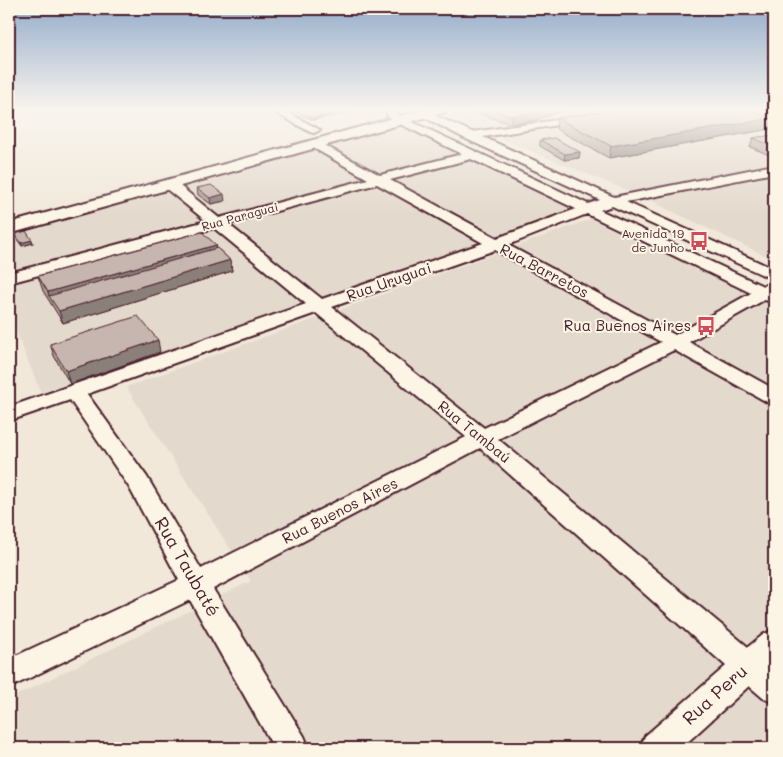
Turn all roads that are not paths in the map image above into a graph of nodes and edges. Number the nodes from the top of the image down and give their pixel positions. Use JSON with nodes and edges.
{"nodes":[{"id":1,"x":277,"y":144,"type":"edge"},
{"id":2,"x":291,"y":144,"type":"edge"},
{"id":3,"x":326,"y":144,"type":"edge"},
{"id":4,"x":450,"y":144,"type":"edge"},
{"id":5,"x":486,"y":144,"type":"edge"},
{"id":6,"x":471,"y":155,"type":"junction"},
{"id":7,"x":209,"y":158,"type":"dead end"},
{"id":8,"x":774,"y":169,"type":"edge"},
{"id":9,"x":380,"y":179,"type":"junction"},
{"id":10,"x":169,"y":184,"type":"junction"},
{"id":11,"x":612,"y":201,"type":"junction"},
{"id":12,"x":588,"y":208,"type":"junction"},
{"id":13,"x":217,"y":222,"type":"junction"},
{"id":14,"x":9,"y":229,"type":"edge"},
{"id":15,"x":496,"y":244,"type":"junction"},
{"id":16,"x":9,"y":278,"type":"edge"},
{"id":17,"x":772,"y":288,"type":"edge"},
{"id":18,"x":318,"y":306,"type":"junction"},
{"id":19,"x":676,"y":342,"type":"junction"},
{"id":20,"x":74,"y":391,"type":"junction"},
{"id":21,"x":774,"y":396,"type":"edge"},
{"id":22,"x":9,"y":414,"type":"edge"},
{"id":23,"x":482,"y":438,"type":"junction"},
{"id":24,"x":196,"y":585,"type":"junction"},
{"id":25,"x":774,"y":643,"type":"edge"},
{"id":26,"x":748,"y":665,"type":"junction"},
{"id":27,"x":9,"y":674,"type":"edge"},
{"id":28,"x":774,"y":688,"type":"edge"},
{"id":29,"x":292,"y":748,"type":"edge"},
{"id":30,"x":657,"y":748,"type":"edge"}],
"edges":[{"from":1,"to":7,"type":"main road"},
{"from":2,"to":10,"type":"main road"},
{"from":3,"to":9,"type":"street","name":"Rua Barretos"},
{"from":4,"to":6,"type":"street"},
{"from":5,"to":11,"type":"street"},
{"from":6,"to":9,"type":"street","name":"Rua Paraguai"},
{"from":6,"to":12,"type":"street"},
{"from":8,"to":11,"type":"street","name":"Rua Uruguai"},
{"from":9,"to":13,"type":"street","name":"Rua Paraguai"},
{"from":9,"to":15,"type":"street","name":"Rua Barretos"},
{"from":10,"to":13,"type":"street","name":"Rua Tambaú"},
{"from":10,"to":14,"type":"main road"},
{"from":11,"to":12,"type":"street","name":"Rua Uruguai"},
{"from":11,"to":17,"type":"street"},
{"from":12,"to":15,"type":"street","name":"Rua Uruguai"},
{"from":12,"to":17,"type":"street"},
{"from":13,"to":16,"type":"street","name":"Rua Paraguai"},
{"from":13,"to":18,"type":"street","name":"Rua Tambaú"},
{"from":15,"to":18,"type":"street","name":"Rua Uruguai"},
{"from":15,"to":19,"type":"street","name":"Rua Barretos"},
{"from":17,"to":19,"type":"street","name":"Rua Buenos Aires"},
{"from":18,"to":20,"type":"street","name":"Rua Uruguai"},
{"from":18,"to":23,"type":"street","name":"Rua Tambaú"},
{"from":19,"to":21,"type":"street","name":"Rua Barretos"},
{"from":19,"to":23,"type":"street","name":"Rua Buenos Aires"},
{"from":20,"to":22,"type":"street","name":"Rua Uruguai"},
{"from":20,"to":24,"type":"street","name":"Rua Taubaté"},
{"from":23,"to":24,"type":"street","name":"Rua Buenos Aires"},
{"from":23,"to":26,"type":"street","name":"Rua Tambaú"},
{"from":24,"to":27,"type":"street","name":"Rua Buenos Aires"},
{"from":24,"to":29,"type":"street","name":"Rua Taubaté"},
{"from":25,"to":26,"type":"street","name":"Rua Peru"},
{"from":26,"to":28,"type":"street","name":"Rua Tambaú"},
{"from":26,"to":30,"type":"street","name":"Rua Peru"}]}
